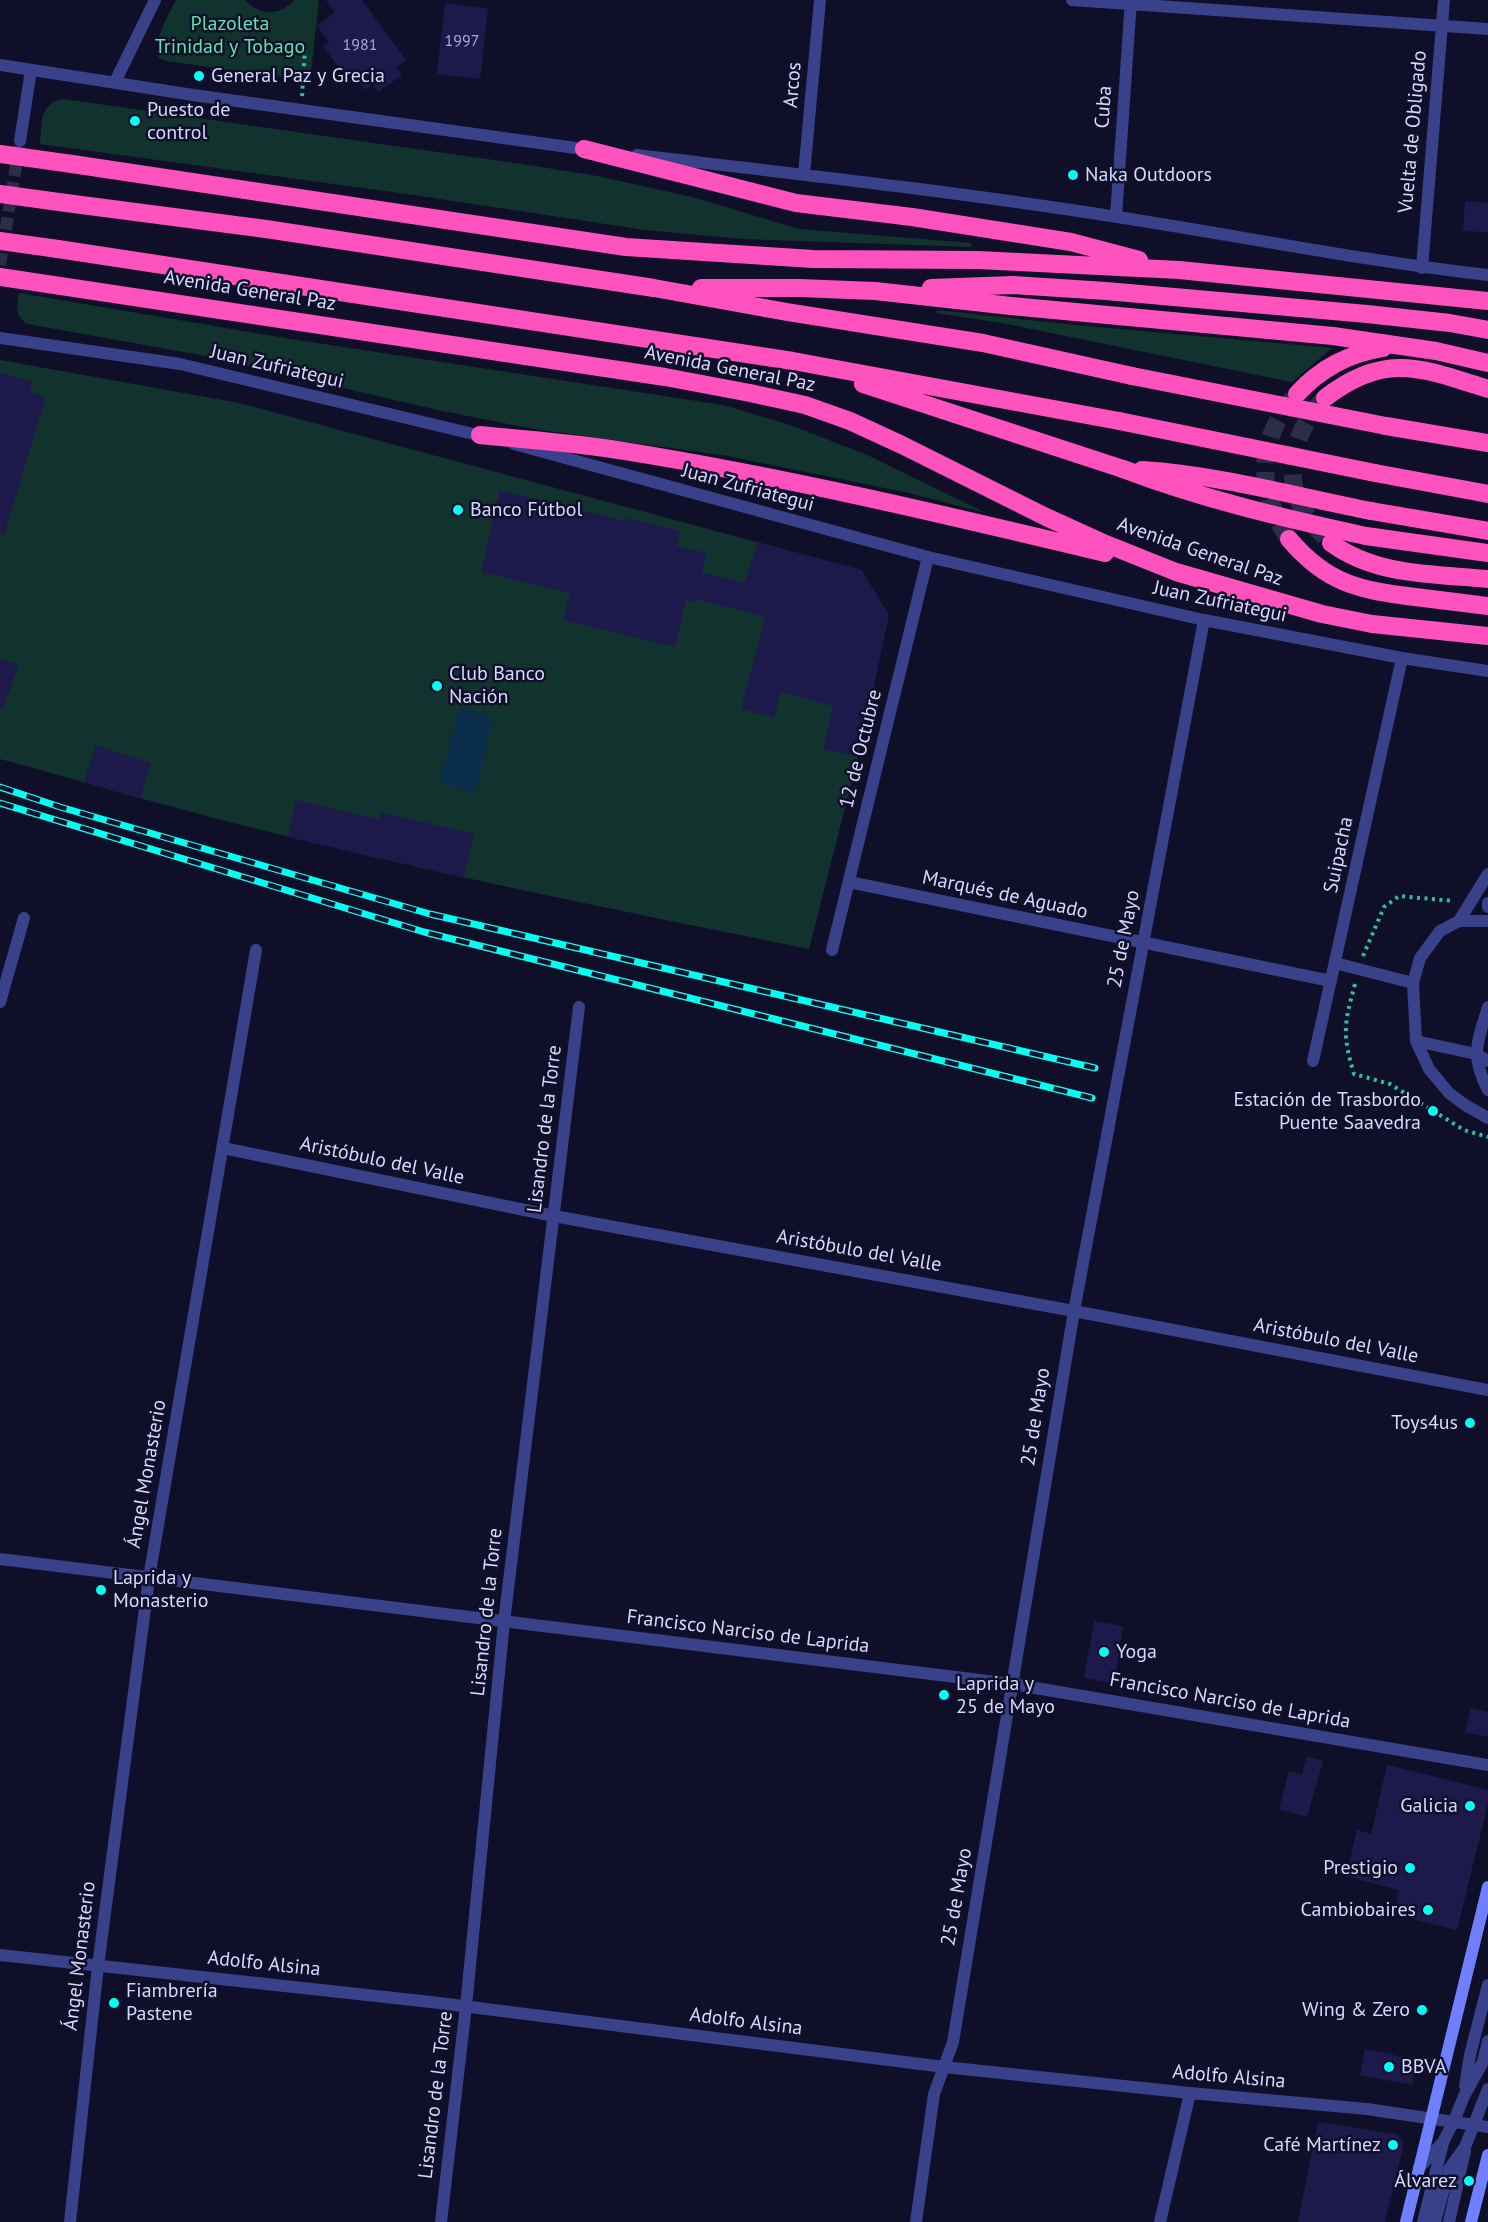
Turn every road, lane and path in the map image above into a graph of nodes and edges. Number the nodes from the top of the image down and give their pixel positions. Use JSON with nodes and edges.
{"nodes":[{"id":1,"x":155,"y":0,"type":"edge"},
{"id":2,"x":820,"y":0,"type":"edge"},
{"id":3,"x":1072,"y":0,"type":"edge"},
{"id":4,"x":1444,"y":0,"type":"edge"},
{"id":5,"x":1131,"y":2,"type":"edge"},
{"id":6,"x":1442,"y":27,"type":"junction"},
{"id":7,"x":1488,"y":29,"type":"edge"},
{"id":8,"x":244,"y":35,"type":"dead end"},
{"id":9,"x":244,"y":42,"type":"dead end"},
{"id":10,"x":270,"y":46,"type":"dead end"},
{"id":11,"x":278,"y":47,"type":"dead end"},
{"id":12,"x":305,"y":50,"type":"dead end"},
{"id":13,"x":0,"y":65,"type":"edge"},
{"id":14,"x":31,"y":70,"type":"junction"},
{"id":15,"x":115,"y":82,"type":"junction"},
{"id":16,"x":301,"y":109,"type":"junction"},
{"id":17,"x":20,"y":141,"type":"tunnel mouth"},
{"id":18,"x":584,"y":149,"type":"junction"},
{"id":19,"x":0,"y":154,"type":"edge"},
{"id":20,"x":804,"y":174,"type":"junction"},
{"id":21,"x":0,"y":194,"type":"edge"},
{"id":22,"x":1116,"y":216,"type":"junction"},
{"id":23,"x":0,"y":241,"type":"edge"},
{"id":24,"x":1422,"y":268,"type":"junction"},
{"id":25,"x":1179,"y":270,"type":"junction"},
{"id":26,"x":1488,"y":275,"type":"edge"},
{"id":27,"x":0,"y":277,"type":"edge"},
{"id":28,"x":654,"y":288,"type":"junction"},
{"id":29,"x":875,"y":291,"type":"junction"},
{"id":30,"x":1488,"y":301,"type":"edge"},
{"id":31,"x":1488,"y":330,"type":"edge"},
{"id":32,"x":0,"y":338,"type":"edge"},
{"id":33,"x":1409,"y":346,"type":"junction"},
{"id":34,"x":793,"y":361,"type":"junction"},
{"id":35,"x":1488,"y":363,"type":"edge"},
{"id":36,"x":1488,"y":389,"type":"edge"},
{"id":37,"x":1297,"y":394,"type":"tunnel mouth"},
{"id":38,"x":1325,"y":398,"type":"tunnel mouth"},
{"id":39,"x":480,"y":435,"type":"junction"},
{"id":40,"x":1488,"y":443,"type":"edge"},
{"id":41,"x":1116,"y":467,"type":"junction"},
{"id":42,"x":1488,"y":494,"type":"edge"},
{"id":43,"x":1488,"y":531,"type":"edge"},
{"id":44,"x":1289,"y":539,"type":"tunnel mouth"},
{"id":45,"x":1330,"y":543,"type":"tunnel mouth"},
{"id":46,"x":1488,"y":553,"type":"edge"},
{"id":47,"x":928,"y":557,"type":"junction"},
{"id":48,"x":1158,"y":566,"type":"junction"},
{"id":49,"x":1488,"y":579,"type":"edge"},
{"id":50,"x":1488,"y":606,"type":"edge"},
{"id":51,"x":1204,"y":620,"type":"junction"},
{"id":52,"x":1488,"y":636,"type":"edge"},
{"id":53,"x":1402,"y":658,"type":"junction"},
{"id":54,"x":1488,"y":671,"type":"edge"},
{"id":55,"x":1488,"y":874,"type":"edge"},
{"id":56,"x":849,"y":882,"type":"junction"},
{"id":57,"x":24,"y":918,"type":"dead end"},
{"id":58,"x":1459,"y":921,"type":"junction"},
{"id":59,"x":1488,"y":921,"type":"edge"},
{"id":60,"x":1143,"y":943,"type":"junction"},
{"id":61,"x":256,"y":950,"type":"dead end"},
{"id":62,"x":832,"y":950,"type":"dead end"},
{"id":63,"x":1335,"y":963,"type":"junction"},
{"id":64,"x":1331,"y":981,"type":"junction"},
{"id":65,"x":1413,"y":983,"type":"junction"},
{"id":66,"x":0,"y":1002,"type":"edge"},
{"id":67,"x":579,"y":1007,"type":"dead end"},
{"id":68,"x":1488,"y":1007,"type":"edge"},
{"id":69,"x":1485,"y":1025,"type":"edge"},
{"id":70,"x":1416,"y":1041,"type":"junction"},
{"id":71,"x":1476,"y":1054,"type":"junction"},
{"id":72,"x":1313,"y":1061,"type":"dead end"},
{"id":73,"x":1488,"y":1061,"type":"edge"},
{"id":74,"x":1488,"y":1090,"type":"edge"},
{"id":75,"x":1488,"y":1118,"type":"edge"},
{"id":76,"x":223,"y":1148,"type":"junction"},
{"id":77,"x":554,"y":1216,"type":"junction"},
{"id":78,"x":1074,"y":1311,"type":"junction"},
{"id":79,"x":1488,"y":1390,"type":"edge"},
{"id":80,"x":0,"y":1559,"type":"edge"},
{"id":81,"x":148,"y":1578,"type":"junction"},
{"id":82,"x":504,"y":1622,"type":"junction"},
{"id":83,"x":1012,"y":1684,"type":"junction"},
{"id":84,"x":1488,"y":1765,"type":"edge"},
{"id":85,"x":1488,"y":1887,"type":"edge"},
{"id":86,"x":0,"y":1955,"type":"edge"},
{"id":87,"x":98,"y":1966,"type":"junction"},
{"id":88,"x":1488,"y":1985,"type":"edge"},
{"id":89,"x":466,"y":2006,"type":"junction"},
{"id":90,"x":1488,"y":2041,"type":"edge"},
{"id":91,"x":944,"y":2067,"type":"junction"},
{"id":92,"x":1488,"y":2089,"type":"edge"},
{"id":93,"x":1190,"y":2093,"type":"junction"},
{"id":94,"x":1464,"y":2096,"type":"junction"},
{"id":95,"x":1431,"y":2117,"type":"junction"},
{"id":96,"x":1454,"y":2121,"type":"junction"},
{"id":97,"x":1482,"y":2126,"type":"edge"},
{"id":98,"x":1443,"y":2142,"type":"junction"},
{"id":99,"x":1466,"y":2147,"type":"junction"},
{"id":100,"x":1488,"y":2155,"type":"edge"},
{"id":101,"x":1419,"y":2168,"type":"junction"},
{"id":102,"x":70,"y":2222,"type":"edge"},
{"id":103,"x":441,"y":2222,"type":"edge"},
{"id":104,"x":916,"y":2222,"type":"edge"},
{"id":105,"x":1160,"y":2222,"type":"edge"},
{"id":106,"x":1406,"y":2222,"type":"edge"},
{"id":107,"x":1423,"y":2222,"type":"edge"},
{"id":108,"x":1435,"y":2222,"type":"edge"},
{"id":109,"x":1449,"y":2222,"type":"edge"},
{"id":110,"x":1471,"y":2222,"type":"edge"}],
"edges":[{"from":1,"to":15,"type":"street"},
{"from":2,"to":20,"type":"street","name":"Arcos"},
{"from":3,"to":5,"type":"street"},
{"from":4,"to":6,"type":"street","name":"Vuelta de Obligado"},
{"from":5,"to":6,"type":"street"},
{"from":5,"to":22,"type":"street","name":"Cuba"},
{"from":6,"to":7,"type":"street"},
{"from":6,"to":24,"type":"street","name":"Vuelta de Obligado"},
{"from":8,"to":9,"type":"path"},
{"from":10,"to":11,"type":"path"},
{"from":12,"to":16,"type":"path"},
{"from":13,"to":14,"type":"street"},
{"from":14,"to":15,"type":"street"},
{"from":14,"to":17,"type":"street"},
{"from":15,"to":16,"type":"street"},
{"from":16,"to":18,"type":"street"},
{"from":18,"to":20,"type":"street"},
{"from":18,"to":25,"type":"highway"},
{"from":19,"to":25,"type":"highway","bridge":true},
{"from":20,"to":22,"type":"street"},
{"from":21,"to":28,"type":"highway","bridge":true},
{"from":22,"to":24,"type":"street"},
{"from":23,"to":34,"type":"highway","name":"Avenida General Paz","bridge":true},
{"from":24,"to":26,"type":"street"},
{"from":25,"to":30,"type":"highway"},
{"from":27,"to":48,"type":"highway","name":"Avenida General Paz"},
{"from":28,"to":29,"type":"highway"},
{"from":28,"to":40,"type":"highway","bridge":true},
{"from":29,"to":31,"type":"highway"},
{"from":29,"to":33,"type":"highway"},
{"from":32,"to":39,"type":"street","name":"Juan Zufriategui"},
{"from":33,"to":35,"type":"highway"},
{"from":33,"to":37,"type":"highway"},
{"from":34,"to":41,"type":"highway"},
{"from":34,"to":42,"type":"highway","name":"Avenida General Paz","bridge":true},
{"from":36,"to":38,"type":"highway"},
{"from":39,"to":47,"type":"street","name":"Juan Zufriategui"},
{"from":39,"to":48,"type":"highway"},
{"from":41,"to":43,"type":"highway","bridge":true},
{"from":41,"to":46,"type":"highway","bridge":true},
{"from":44,"to":50,"type":"highway"},
{"from":45,"to":49,"type":"highway"},
{"from":47,"to":51,"type":"street","name":"Juan Zufriategui"},
{"from":47,"to":56,"type":"street","name":"12 de Octubre"},
{"from":48,"to":52,"type":"highway","name":"Avenida General Paz"},
{"from":51,"to":53,"type":"street","name":"Juan Zufriategui"},
{"from":51,"to":60,"type":"street","name":"25 de Mayo"},
{"from":53,"to":54,"type":"street","name":"Juan Zufriategui"},
{"from":53,"to":63,"type":"street","name":"Suipacha"},
{"from":55,"to":58,"type":"street"},
{"from":56,"to":60,"type":"street","name":"Marqués de Aguado"},
{"from":56,"to":62,"type":"street","name":"12 de Octubre"},
{"from":57,"to":66,"type":"street"},
{"from":58,"to":59,"type":"street"},
{"from":58,"to":65,"type":"street"},
{"from":60,"to":64,"type":"street","name":"Marqués de Aguado"},
{"from":60,"to":78,"type":"street","name":"25 de Mayo"},
{"from":61,"to":76,"type":"street","name":"Ángel Monasterio"},
{"from":63,"to":64,"type":"street","name":"Suipacha"},
{"from":63,"to":65,"type":"street"},
{"from":64,"to":72,"type":"street","name":"Suipacha"},
{"from":65,"to":70,"type":"street"},
{"from":67,"to":77,"type":"street","name":"Lisandro de la Torre"},
{"from":68,"to":69,"type":"street"},
{"from":69,"to":71,"type":"street"},
{"from":70,"to":71,"type":"street"},
{"from":70,"to":75,"type":"street"},
{"from":71,"to":73,"type":"street"},
{"from":71,"to":74,"type":"street"},
{"from":76,"to":77,"type":"street","name":"Aristóbulo del Valle"},
{"from":76,"to":81,"type":"street","name":"Ángel Monasterio"},
{"from":77,"to":78,"type":"street","name":"Aristóbulo del Valle"},
{"from":77,"to":82,"type":"street","name":"Lisandro de la Torre"},
{"from":78,"to":79,"type":"street","name":"Aristóbulo del Valle"},
{"from":78,"to":83,"type":"street","name":"25 de Mayo"},
{"from":80,"to":81,"type":"street","name":"Francisco Narciso de Laprida"},
{"from":81,"to":82,"type":"street","name":"Francisco Narciso de Laprida"},
{"from":81,"to":87,"type":"street","name":"Ángel Monasterio"},
{"from":82,"to":83,"type":"street","name":"Francisco Narciso de Laprida"},
{"from":82,"to":89,"type":"street","name":"Lisandro de la Torre"},
{"from":83,"to":84,"type":"street","name":"Francisco Narciso de Laprida"},
{"from":83,"to":91,"type":"street","name":"25 de Mayo"},
{"from":85,"to":95,"type":"main road"},
{"from":86,"to":87,"type":"street","name":"Adolfo Alsina"},
{"from":87,"to":89,"type":"street","name":"Adolfo Alsina"},
{"from":87,"to":102,"type":"street","name":"Ángel Monasterio"},
{"from":88,"to":94,"type":"street"},
{"from":89,"to":91,"type":"street","name":"Adolfo Alsina"},
{"from":89,"to":103,"type":"street","name":"Lisandro de la Torre"},
{"from":90,"to":94,"type":"street"},
{"from":91,"to":93,"type":"street","name":"Adolfo Alsina"},
{"from":91,"to":104,"type":"street","name":"25 de Mayo"},
{"from":92,"to":97,"type":"street"},
{"from":93,"to":95,"type":"street","name":"Adolfo Alsina"},
{"from":93,"to":105,"type":"street"},
{"from":94,"to":96,"type":"street"},
{"from":95,"to":96,"type":"street","name":"Adolfo Alsina"},
{"from":95,"to":101,"type":"main road"},
{"from":96,"to":97,"type":"street","name":"Adolfo Alsina"},
{"from":96,"to":98,"type":"street"},
{"from":97,"to":99,"type":"street"},
{"from":98,"to":101,"type":"street"},
{"from":98,"to":107,"type":"street"},
{"from":99,"to":108,"type":"street"},
{"from":99,"to":109,"type":"street"},
{"from":100,"to":110,"type":"main road"},
{"from":101,"to":106,"type":"main road"}]}
